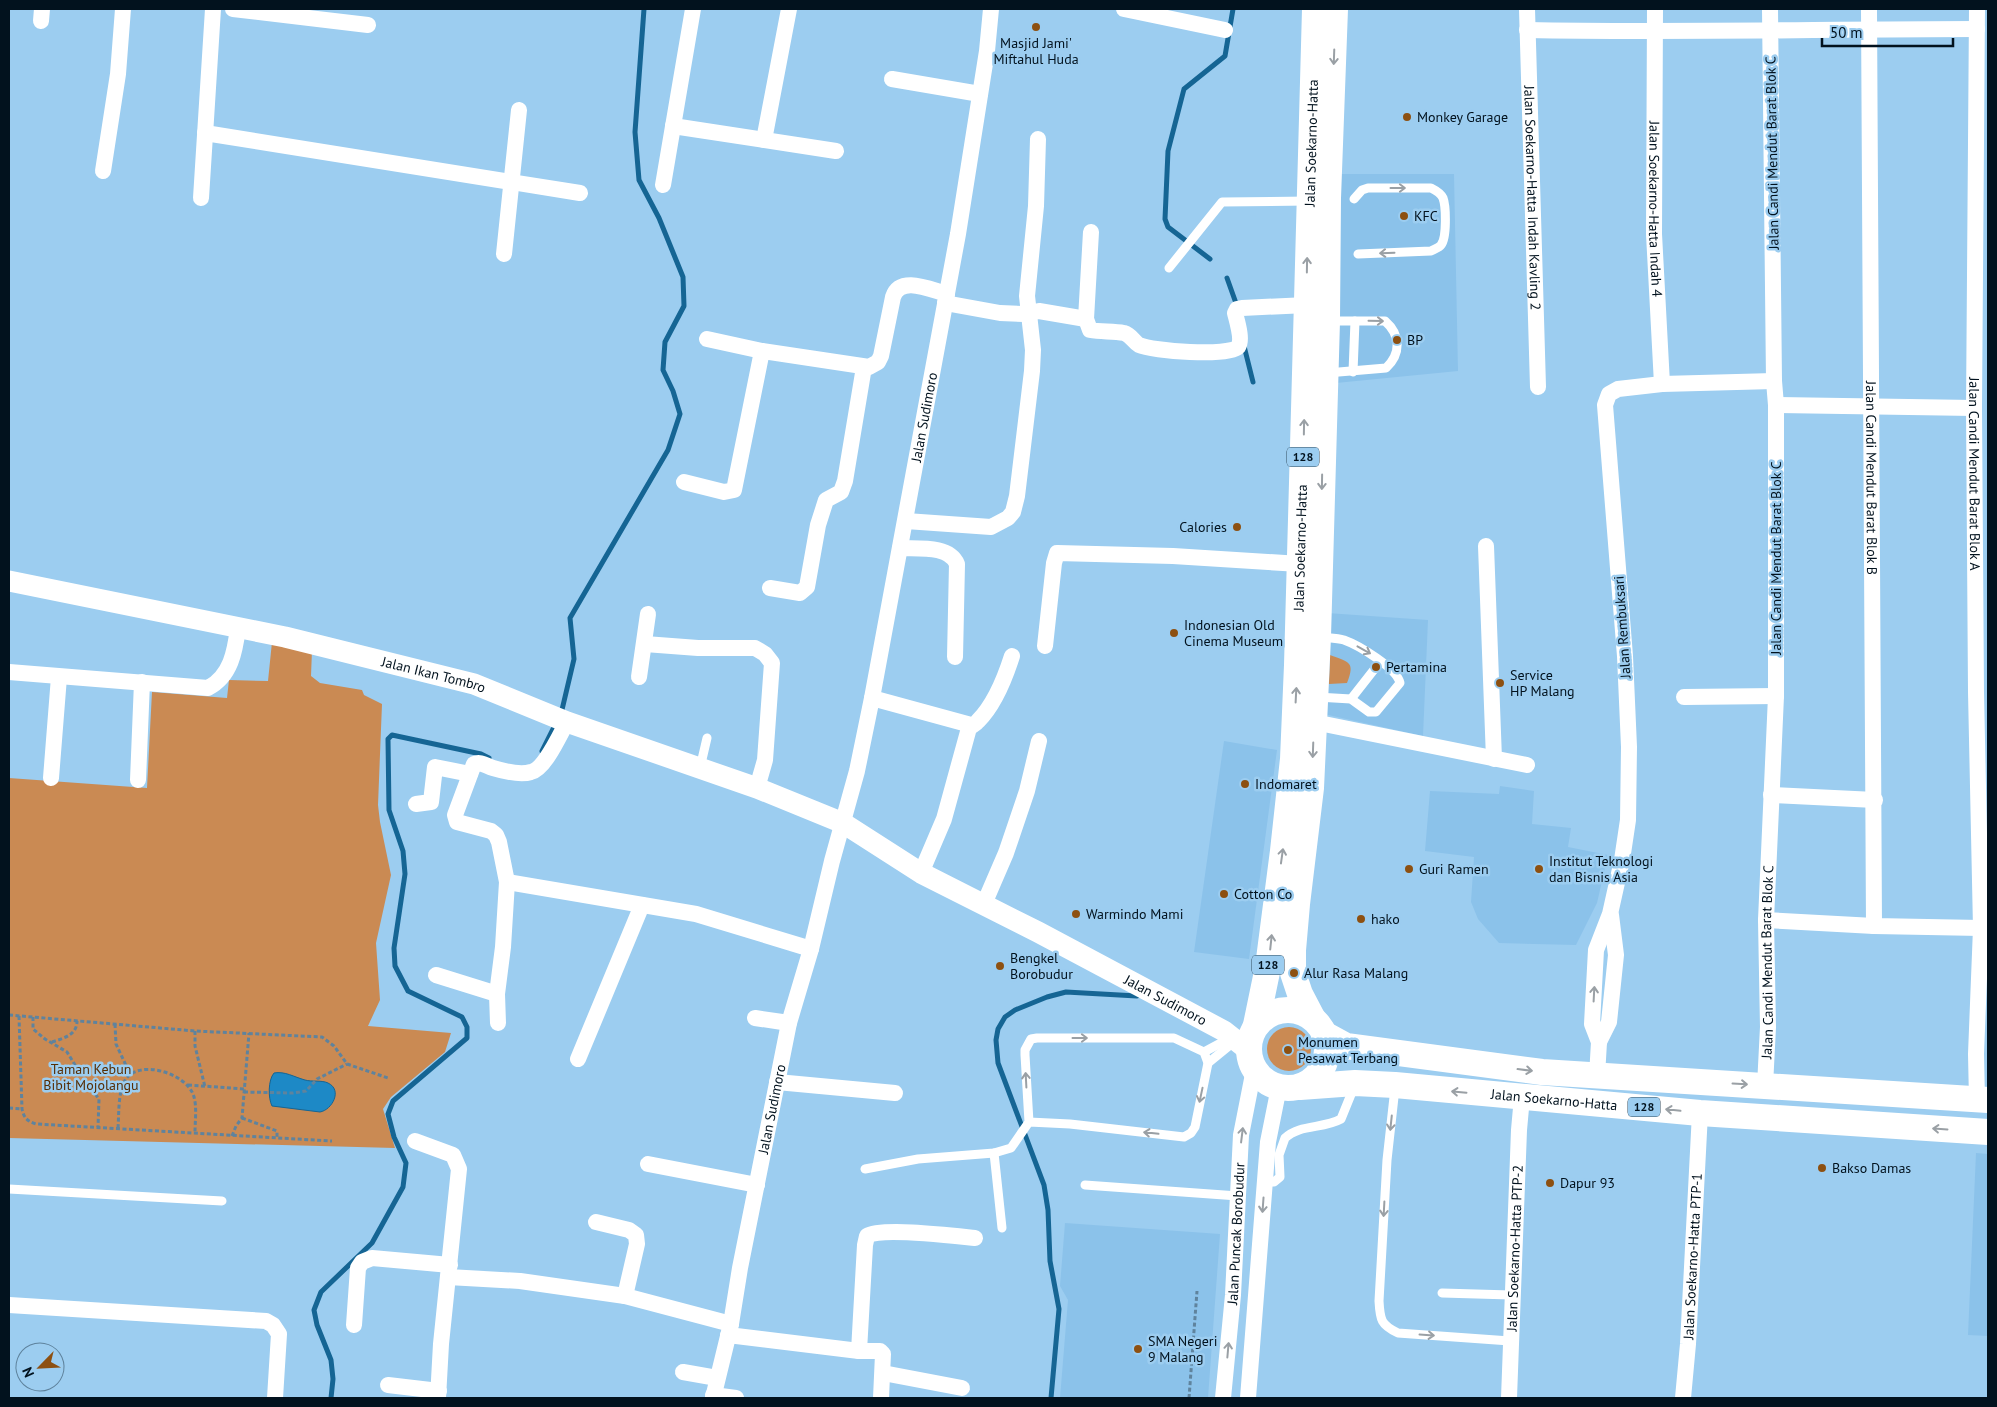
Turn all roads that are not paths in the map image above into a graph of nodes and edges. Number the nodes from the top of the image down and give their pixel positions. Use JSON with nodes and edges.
{"nodes":[{"id":1,"x":123,"y":9,"type":"edge"},
{"id":2,"x":213,"y":9,"type":"edge"},
{"id":3,"x":233,"y":9,"type":"edge"},
{"id":4,"x":693,"y":9,"type":"edge"},
{"id":5,"x":789,"y":9,"type":"edge"},
{"id":6,"x":991,"y":9,"type":"edge"},
{"id":7,"x":1124,"y":9,"type":"edge"},
{"id":8,"x":1315,"y":9,"type":"edge"},
{"id":9,"x":1336,"y":9,"type":"edge"},
{"id":10,"x":1527,"y":9,"type":"edge"},
{"id":11,"x":1655,"y":9,"type":"edge"},
{"id":12,"x":1770,"y":9,"type":"edge"},
{"id":13,"x":1869,"y":9,"type":"edge"},
{"id":14,"x":1977,"y":9,"type":"edge"},
{"id":15,"x":368,"y":25,"type":"dead end"},
{"id":16,"x":1870,"y":29,"type":"junction"},
{"id":17,"x":1977,"y":29,"type":"junction"},
{"id":18,"x":1224,"y":30,"type":"dead end"},
{"id":19,"x":1527,"y":30,"type":"junction"},
{"id":20,"x":1771,"y":30,"type":"junction"},
{"id":21,"x":1655,"y":32,"type":"junction"},
{"id":22,"x":892,"y":79,"type":"dead end"},
{"id":23,"x":980,"y":94,"type":"junction"},
{"id":24,"x":519,"y":110,"type":"dead end"},
{"id":25,"x":1322,"y":111,"type":"junction"},
{"id":26,"x":673,"y":126,"type":"junction"},
{"id":27,"x":205,"y":133,"type":"junction"},
{"id":28,"x":1038,"y":139,"type":"dead end"},
{"id":29,"x":764,"y":140,"type":"junction"},
{"id":30,"x":836,"y":151,"type":"dead end"},
{"id":31,"x":103,"y":172,"type":"dead end"},
{"id":32,"x":511,"y":183,"type":"junction"},
{"id":33,"x":663,"y":185,"type":"dead end"},
{"id":34,"x":580,"y":193,"type":"dead end"},
{"id":35,"x":201,"y":198,"type":"dead end"},
{"id":36,"x":1354,"y":199,"type":"dead end"},
{"id":37,"x":1309,"y":201,"type":"junction"},
{"id":38,"x":1092,"y":232,"type":"dead end"},
{"id":39,"x":504,"y":254,"type":"dead end"},
{"id":40,"x":1358,"y":254,"type":"dead end"},
{"id":41,"x":1169,"y":268,"type":"dead end"},
{"id":42,"x":946,"y":298,"type":"junction"},
{"id":43,"x":1030,"y":313,"type":"junction"},
{"id":44,"x":1317,"y":313,"type":"junction"},
{"id":45,"x":1086,"y":319,"type":"junction"},
{"id":46,"x":1355,"y":321,"type":"junction"},
{"id":47,"x":707,"y":339,"type":"dead end"},
{"id":48,"x":762,"y":351,"type":"junction"},
{"id":49,"x":864,"y":367,"type":"junction"},
{"id":50,"x":1353,"y":372,"type":"junction"},
{"id":51,"x":1325,"y":373,"type":"junction"},
{"id":52,"x":1774,"y":381,"type":"junction"},
{"id":53,"x":1662,"y":384,"type":"junction"},
{"id":54,"x":1538,"y":386,"type":"dead end"},
{"id":55,"x":1776,"y":405,"type":"junction"},
{"id":56,"x":1872,"y":407,"type":"junction"},
{"id":57,"x":1974,"y":408,"type":"junction"},
{"id":58,"x":1981,"y":449,"type":"edge"},
{"id":59,"x":684,"y":482,"type":"dead end"},
{"id":60,"x":906,"y":522,"type":"junction"},
{"id":61,"x":1486,"y":546,"type":"dead end"},
{"id":62,"x":900,"y":548,"type":"junction"},
{"id":63,"x":1300,"y":564,"type":"junction"},
{"id":64,"x":9,"y":581,"type":"edge"},
{"id":65,"x":770,"y":588,"type":"dead end"},
{"id":66,"x":648,"y":614,"type":"dead end"},
{"id":67,"x":238,"y":628,"type":"junction"},
{"id":68,"x":1318,"y":637,"type":"junction"},
{"id":69,"x":645,"y":644,"type":"junction"},
{"id":70,"x":1045,"y":646,"type":"dead end"},
{"id":71,"x":1012,"y":656,"type":"dead end"},
{"id":72,"x":954,"y":657,"type":"dead end"},
{"id":73,"x":1380,"y":662,"type":"junction"},
{"id":74,"x":9,"y":672,"type":"edge"},
{"id":75,"x":59,"y":677,"type":"junction"},
{"id":76,"x":639,"y":678,"type":"dead end"},
{"id":77,"x":142,"y":682,"type":"junction"},
{"id":78,"x":1776,"y":696,"type":"junction"},
{"id":79,"x":1684,"y":697,"type":"dead end"},
{"id":80,"x":872,"y":698,"type":"junction"},
{"id":81,"x":1351,"y":699,"type":"junction"},
{"id":82,"x":1315,"y":710,"type":"junction"},
{"id":83,"x":567,"y":722,"type":"junction"},
{"id":84,"x":971,"y":725,"type":"junction"},
{"id":85,"x":707,"y":738,"type":"dead end"},
{"id":86,"x":1039,"y":741,"type":"dead end"},
{"id":87,"x":1494,"y":758,"type":"junction"},
{"id":88,"x":1527,"y":764,"type":"dead end"},
{"id":89,"x":700,"y":769,"type":"junction"},
{"id":90,"x":470,"y":774,"type":"junction"},
{"id":91,"x":51,"y":778,"type":"dead end"},
{"id":92,"x":138,"y":780,"type":"dead end"},
{"id":93,"x":757,"y":788,"type":"junction"},
{"id":94,"x":1771,"y":795,"type":"junction"},
{"id":95,"x":1875,"y":800,"type":"junction"},
{"id":96,"x":416,"y":804,"type":"dead end"},
{"id":97,"x":843,"y":823,"type":"junction"},
{"id":98,"x":921,"y":873,"type":"junction"},
{"id":99,"x":507,"y":882,"type":"junction"},
{"id":100,"x":984,"y":904,"type":"junction"},
{"id":101,"x":642,"y":905,"type":"junction"},
{"id":102,"x":1766,"y":920,"type":"junction"},
{"id":103,"x":1874,"y":926,"type":"junction"},
{"id":104,"x":1981,"y":928,"type":"junction"},
{"id":105,"x":811,"y":949,"type":"junction"},
{"id":106,"x":436,"y":975,"type":"dead end"},
{"id":107,"x":497,"y":994,"type":"junction"},
{"id":108,"x":754,"y":1018,"type":"dead end"},
{"id":109,"x":498,"y":1023,"type":"dead end"},
{"id":110,"x":789,"y":1023,"type":"junction"},
{"id":111,"x":1318,"y":1026,"type":"junction"},
{"id":112,"x":1245,"y":1044,"type":"junction"},
{"id":113,"x":1204,"y":1052,"type":"junction"},
{"id":114,"x":578,"y":1059,"type":"dead end"},
{"id":115,"x":1208,"y":1063,"type":"junction"},
{"id":116,"x":1597,"y":1076,"type":"junction"},
{"id":117,"x":778,"y":1082,"type":"junction"},
{"id":118,"x":1355,"y":1083,"type":"junction"},
{"id":119,"x":1395,"y":1085,"type":"junction"},
{"id":120,"x":1766,"y":1086,"type":"junction"},
{"id":121,"x":1289,"y":1087,"type":"junction"},
{"id":122,"x":895,"y":1093,"type":"dead end"},
{"id":123,"x":1522,"y":1097,"type":"junction"},
{"id":124,"x":1983,"y":1100,"type":"edge"},
{"id":125,"x":1700,"y":1113,"type":"junction"},
{"id":126,"x":1765,"y":1116,"type":"junction"},
{"id":127,"x":1027,"y":1124,"type":"junction"},
{"id":128,"x":1988,"y":1132,"type":"edge"},
{"id":129,"x":415,"y":1140,"type":"dead end"},
{"id":130,"x":994,"y":1153,"type":"junction"},
{"id":131,"x":648,"y":1164,"type":"dead end"},
{"id":132,"x":865,"y":1169,"type":"dead end"},
{"id":133,"x":1264,"y":1182,"type":"junction"},
{"id":134,"x":757,"y":1184,"type":"junction"},
{"id":135,"x":1085,"y":1185,"type":"dead end"},
{"id":136,"x":9,"y":1189,"type":"edge"},
{"id":137,"x":1238,"y":1196,"type":"junction"},
{"id":138,"x":222,"y":1201,"type":"dead end"},
{"id":139,"x":596,"y":1222,"type":"dead end"},
{"id":140,"x":1002,"y":1228,"type":"dead end"},
{"id":141,"x":975,"y":1238,"type":"dead end"},
{"id":142,"x":449,"y":1271,"type":"junction"},
{"id":143,"x":1442,"y":1293,"type":"dead end"},
{"id":144,"x":1233,"y":1295,"type":"junction"},
{"id":145,"x":1512,"y":1295,"type":"junction"},
{"id":146,"x":625,"y":1296,"type":"junction"},
{"id":147,"x":1256,"y":1297,"type":"junction"},
{"id":148,"x":9,"y":1305,"type":"edge"},
{"id":149,"x":354,"y":1325,"type":"dead end"},
{"id":150,"x":729,"y":1329,"type":"junction"},
{"id":151,"x":1510,"y":1341,"type":"junction"},
{"id":152,"x":859,"y":1351,"type":"junction"},
{"id":153,"x":683,"y":1372,"type":"dead end"},
{"id":154,"x":883,"y":1373,"type":"junction"},
{"id":155,"x":717,"y":1378,"type":"junction"},
{"id":156,"x":388,"y":1384,"type":"dead end"},
{"id":157,"x":962,"y":1388,"type":"dead end"},
{"id":158,"x":439,"y":1395,"type":"edge"},
{"id":159,"x":713,"y":1397,"type":"edge"},
{"id":160,"x":275,"y":1398,"type":"edge"},
{"id":161,"x":736,"y":1398,"type":"edge"},
{"id":162,"x":881,"y":1398,"type":"edge"},
{"id":163,"x":1223,"y":1398,"type":"edge"},
{"id":164,"x":1248,"y":1398,"type":"edge"},
{"id":165,"x":1509,"y":1398,"type":"edge"},
{"id":166,"x":1683,"y":1398,"type":"edge"}],
"edges":[{"from":1,"to":31,"type":"street"},
{"from":2,"to":27,"type":"street"},
{"from":3,"to":15,"type":"street"},
{"from":4,"to":26,"type":"street"},
{"from":5,"to":29,"type":"street"},
{"from":6,"to":23,"type":"street","name":"Jalan Sudimoro"},
{"from":7,"to":18,"type":"street"},
{"from":8,"to":25,"type":"main road","name":"Jalan Soekarno-Hatta","number":"128"},
{"from":9,"to":25,"type":"main road","name":"Jalan Soekarno-Hatta","number":"128","one_way":true},
{"from":10,"to":19,"type":"street","name":"Jalan Soekarno-Hatta Indah Kavling 2"},
{"from":11,"to":21,"type":"street","name":"Jalan Soekarno-Hatta Indah 4"},
{"from":12,"to":20,"type":"street","name":"Jalan Candi Mendut Barat Blok C"},
{"from":13,"to":16,"type":"street","name":"Jalan Candi Mendut Barat Blok B"},
{"from":14,"to":17,"type":"street","name":"Jalan Candi Mendut Barat Blok A"},
{"from":16,"to":17,"type":"street"},
{"from":16,"to":20,"type":"street"},
{"from":16,"to":56,"type":"street","name":"Jalan Candi Mendut Barat Blok B"},
{"from":17,"to":57,"type":"street","name":"Jalan Candi Mendut Barat Blok A"},
{"from":19,"to":21,"type":"street"},
{"from":19,"to":54,"type":"street","name":"Jalan Soekarno-Hatta Indah Kavling 2"},
{"from":20,"to":21,"type":"street"},
{"from":20,"to":52,"type":"street","name":"Jalan Candi Mendut Barat Blok C"},
{"from":21,"to":53,"type":"street","name":"Jalan Soekarno-Hatta Indah 4"},
{"from":22,"to":23,"type":"street"},
{"from":23,"to":42,"type":"street","name":"Jalan Sudimoro"},
{"from":24,"to":32,"type":"street"},
{"from":25,"to":37,"type":"main road","name":"Jalan Soekarno-Hatta","number":"128"},
{"from":25,"to":44,"type":"main road","name":"Jalan Soekarno-Hatta","number":"128"},
{"from":26,"to":29,"type":"street"},
{"from":26,"to":33,"type":"street"},
{"from":27,"to":32,"type":"street"},
{"from":27,"to":35,"type":"street"},
{"from":28,"to":43,"type":"street"},
{"from":29,"to":30,"type":"street"},
{"from":32,"to":34,"type":"street"},
{"from":32,"to":39,"type":"street"},
{"from":36,"to":40,"type":"lane","one_way":true},
{"from":37,"to":41,"type":"lane"},
{"from":44,"to":37,"type":"main road","name":"Jalan Soekarno-Hatta","number":"128","one_way":true},
{"from":38,"to":45,"type":"street"},
{"from":42,"to":43,"type":"street"},
{"from":42,"to":49,"type":"street"},
{"from":42,"to":60,"type":"street","name":"Jalan Sudimoro"},
{"from":43,"to":45,"type":"street"},
{"from":43,"to":60,"type":"street"},
{"from":44,"to":45,"type":"street"},
{"from":44,"to":46,"type":"lane"},
{"from":44,"to":51,"type":"main road","name":"Jalan Soekarno-Hatta","number":"128"},
{"from":63,"to":44,"type":"main road","name":"Jalan Soekarno-Hatta","number":"128","one_way":true},
{"from":46,"to":50,"type":"lane"},
{"from":46,"to":50,"type":"lane","one_way":true},
{"from":47,"to":48,"type":"street"},
{"from":48,"to":49,"type":"street"},
{"from":48,"to":59,"type":"street"},
{"from":49,"to":65,"type":"street"},
{"from":50,"to":51,"type":"lane"},
{"from":51,"to":68,"type":"main road","name":"Jalan Soekarno-Hatta","number":"128","one_way":true},
{"from":52,"to":53,"type":"street","name":"Jalan Rembuksari"},
{"from":52,"to":55,"type":"street","name":"Jalan Candi Mendut Barat Blok C"},
{"from":53,"to":116,"type":"street","name":"Jalan Rembuksari"},
{"from":55,"to":56,"type":"street"},
{"from":55,"to":78,"type":"street","name":"Jalan Candi Mendut Barat Blok C"},
{"from":56,"to":57,"type":"street"},
{"from":56,"to":95,"type":"street","name":"Jalan Candi Mendut Barat Blok B"},
{"from":57,"to":58,"type":"street","name":"Jalan Candi Mendut Barat Blok A"},
{"from":58,"to":104,"type":"street","name":"Jalan Candi Mendut Barat Blok A"},
{"from":60,"to":62,"type":"street","name":"Jalan Sudimoro"},
{"from":61,"to":87,"type":"street"},
{"from":62,"to":72,"type":"street"},
{"from":62,"to":80,"type":"street","name":"Jalan Sudimoro"},
{"from":63,"to":70,"type":"street"},
{"from":112,"to":63,"type":"main road","name":"Jalan Soekarno-Hatta","number":"128","one_way":true},
{"from":64,"to":67,"type":"street","name":"Jalan Ikan Tombro"},
{"from":66,"to":69,"type":"street"},
{"from":67,"to":77,"type":"street"},
{"from":67,"to":83,"type":"street","name":"Jalan Ikan Tombro"},
{"from":68,"to":73,"type":"lane","one_way":true},
{"from":68,"to":82,"type":"main road","name":"Jalan Soekarno-Hatta","number":"128"},
{"from":69,"to":76,"type":"street"},
{"from":69,"to":93,"type":"street"},
{"from":71,"to":84,"type":"street"},
{"from":73,"to":81,"type":"lane"},
{"from":73,"to":81,"type":"lane"},
{"from":74,"to":75,"type":"street"},
{"from":75,"to":77,"type":"street"},
{"from":75,"to":91,"type":"street"},
{"from":77,"to":92,"type":"street"},
{"from":78,"to":79,"type":"street"},
{"from":78,"to":94,"type":"street","name":"Jalan Candi Mendut Barat Blok C"},
{"from":80,"to":84,"type":"street"},
{"from":80,"to":97,"type":"street","name":"Jalan Sudimoro"},
{"from":81,"to":82,"type":"lane"},
{"from":82,"to":87,"type":"street"},
{"from":82,"to":111,"type":"main road","name":"Jalan Soekarno-Hatta","number":"128","one_way":true},
{"from":83,"to":89,"type":"street","name":"Jalan Ikan Tombro"},
{"from":83,"to":90,"type":"street"},
{"from":84,"to":98,"type":"street"},
{"from":85,"to":89,"type":"lane"},
{"from":86,"to":100,"type":"street"},
{"from":87,"to":88,"type":"street"},
{"from":89,"to":93,"type":"street","name":"Jalan Ikan Tombro"},
{"from":90,"to":96,"type":"street"},
{"from":90,"to":99,"type":"street"},
{"from":93,"to":97,"type":"street","name":"Jalan Ikan Tombro"},
{"from":94,"to":95,"type":"street"},
{"from":94,"to":102,"type":"street","name":"Jalan Candi Mendut Barat Blok C"},
{"from":95,"to":103,"type":"street","name":"Jalan Candi Mendut Barat Blok B"},
{"from":97,"to":98,"type":"street","name":"Jalan Sudimoro"},
{"from":97,"to":105,"type":"street","name":"Jalan Sudimoro"},
{"from":98,"to":100,"type":"street","name":"Jalan Sudimoro"},
{"from":99,"to":101,"type":"street"},
{"from":99,"to":107,"type":"street"},
{"from":100,"to":112,"type":"street","name":"Jalan Sudimoro"},
{"from":101,"to":105,"type":"street"},
{"from":101,"to":114,"type":"street"},
{"from":102,"to":103,"type":"street"},
{"from":102,"to":120,"type":"street","name":"Jalan Candi Mendut Barat Blok C"},
{"from":103,"to":104,"type":"street"},
{"from":104,"to":124,"type":"street","name":"Jalan Candi Mendut Barat Blok A"},
{"from":105,"to":110,"type":"street","name":"Jalan Sudimoro"},
{"from":106,"to":107,"type":"street"},
{"from":107,"to":109,"type":"street"},
{"from":108,"to":110,"type":"street"},
{"from":110,"to":117,"type":"street","name":"Jalan Sudimoro"},
{"from":111,"to":112,"type":"main road","name":"Jalan Soekarno-Hatta","number":"128"},
{"from":111,"to":116,"type":"main road","name":"Jalan Soekarno-Hatta","number":"128","one_way":true},
{"from":111,"to":121,"type":"main road","name":"Jalan Soekarno-Hatta","number":"128"},
{"from":112,"to":113,"type":"lane"},
{"from":112,"to":115,"type":"lane"},
{"from":112,"to":121,"type":"main road"},
{"from":137,"to":112,"type":"street","name":"Jalan Puncak Borobudur","one_way":true},
{"from":113,"to":115,"type":"lane"},
{"from":127,"to":113,"type":"lane","one_way":true},
{"from":115,"to":127,"type":"lane","one_way":true},
{"from":116,"to":120,"type":"main road","name":"Jalan Soekarno-Hatta","number":"128","one_way":true},
{"from":117,"to":122,"type":"street"},
{"from":117,"to":134,"type":"street","name":"Jalan Sudimoro"},
{"from":118,"to":119,"type":"main road","name":"Jalan Soekarno-Hatta","number":"128"},
{"from":118,"to":121,"type":"main road","name":"Jalan Soekarno-Hatta","number":"128"},
{"from":118,"to":133,"type":"lane"},
{"from":123,"to":119,"type":"main road","name":"Jalan Soekarno-Hatta","number":"128","one_way":true},
{"from":119,"to":151,"type":"lane","one_way":true},
{"from":120,"to":124,"type":"main road","name":"Jalan Soekarno-Hatta","number":"128"},
{"from":120,"to":126,"type":"main road"},
{"from":121,"to":133,"type":"street","name":"Jalan Puncak Borobudur"},
{"from":125,"to":123,"type":"main road","name":"Jalan Soekarno-Hatta","number":"128","one_way":true},
{"from":123,"to":145,"type":"street","name":"Jalan Soekarno-Hatta PTP-2"},
{"from":125,"to":126,"type":"main road","name":"Jalan Soekarno-Hatta","number":"128"},
{"from":125,"to":166,"type":"street","name":"Jalan Soekarno-Hatta PTP-1"},
{"from":128,"to":126,"type":"main road","name":"Jalan Soekarno-Hatta","number":"128","one_way":true},
{"from":127,"to":130,"type":"lane"},
{"from":129,"to":142,"type":"street"},
{"from":130,"to":132,"type":"lane"},
{"from":130,"to":140,"type":"lane"},
{"from":131,"to":134,"type":"street"},
{"from":133,"to":147,"type":"street","name":"Jalan Puncak Borobudur","one_way":true},
{"from":134,"to":150,"type":"street","name":"Jalan Sudimoro"},
{"from":135,"to":137,"type":"lane"},
{"from":136,"to":138,"type":"lane"},
{"from":137,"to":144,"type":"street","name":"Jalan Puncak Borobudur"},
{"from":139,"to":146,"type":"street"},
{"from":141,"to":152,"type":"street"},
{"from":142,"to":146,"type":"street"},
{"from":142,"to":149,"type":"street"},
{"from":142,"to":158,"type":"street"},
{"from":143,"to":145,"type":"lane"},
{"from":144,"to":147,"type":"street"},
{"from":163,"to":144,"type":"street","name":"Jalan Puncak Borobudur","one_way":true},
{"from":145,"to":151,"type":"street","name":"Jalan Soekarno-Hatta PTP-2"},
{"from":146,"to":150,"type":"street"},
{"from":147,"to":164,"type":"street","name":"Jalan Puncak Borobudur"},
{"from":148,"to":160,"type":"street"},
{"from":150,"to":152,"type":"street"},
{"from":150,"to":155,"type":"street","name":"Jalan Sudimoro"},
{"from":151,"to":165,"type":"street","name":"Jalan Soekarno-Hatta PTP-2"},
{"from":152,"to":154,"type":"street"},
{"from":153,"to":155,"type":"street"},
{"from":154,"to":157,"type":"street"},
{"from":154,"to":162,"type":"street"},
{"from":155,"to":159,"type":"street","name":"Jalan Sudimoro"},
{"from":156,"to":158,"type":"street"},
{"from":159,"to":161,"type":"street"}]}
